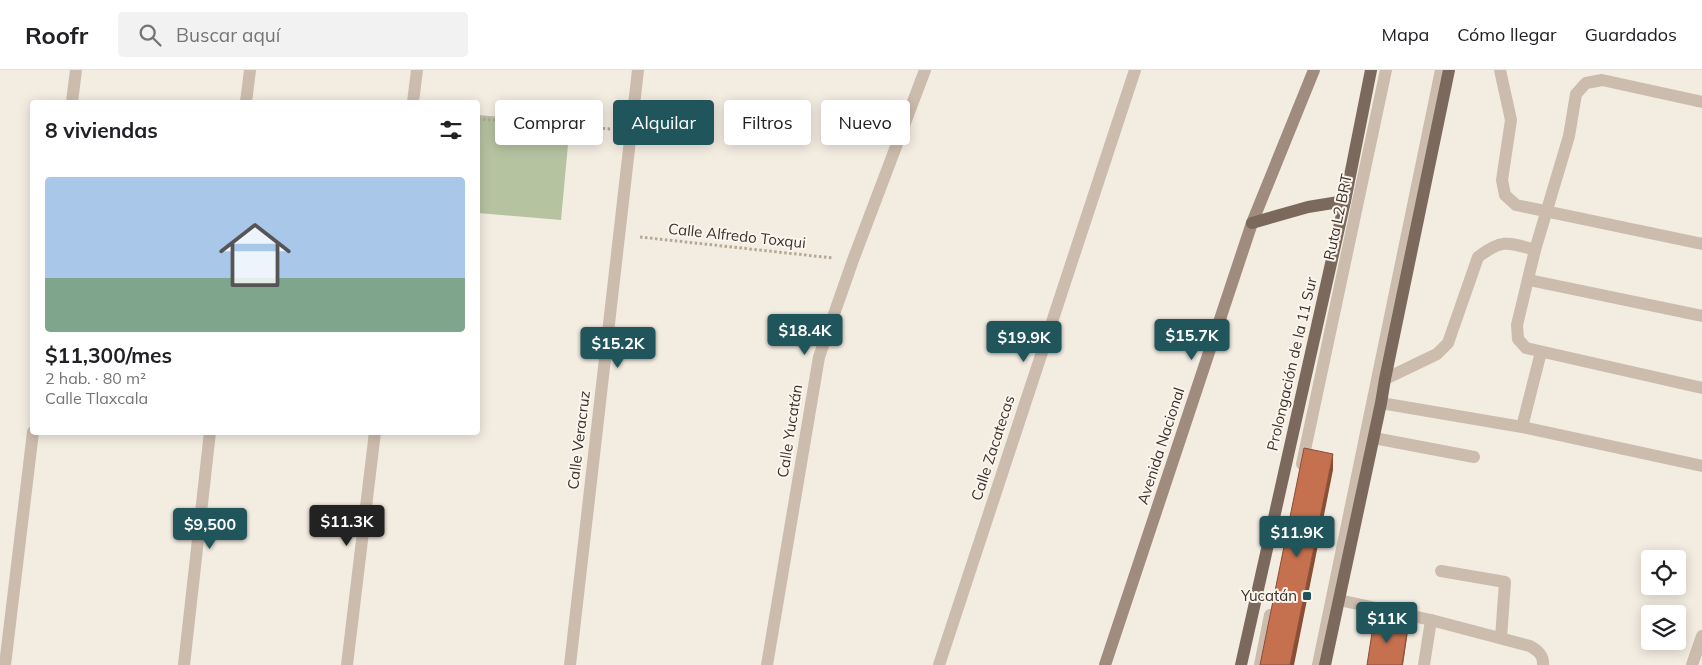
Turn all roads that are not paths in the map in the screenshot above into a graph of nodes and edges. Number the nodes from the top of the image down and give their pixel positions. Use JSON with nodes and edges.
{"nodes":[{"id":1,"x":76,"y":70,"type":"edge"},
{"id":2,"x":250,"y":70,"type":"edge"},
{"id":3,"x":417,"y":70,"type":"edge"},
{"id":4,"x":638,"y":70,"type":"edge"},
{"id":5,"x":925,"y":70,"type":"edge"},
{"id":6,"x":1135,"y":70,"type":"edge"},
{"id":7,"x":1314,"y":70,"type":"edge"},
{"id":8,"x":1371,"y":70,"type":"edge"},
{"id":9,"x":1386,"y":70,"type":"edge"},
{"id":10,"x":1441,"y":70,"type":"edge"},
{"id":11,"x":1449,"y":70,"type":"edge"},
{"id":12,"x":1500,"y":70,"type":"edge"},
{"id":13,"x":72,"y":100,"type":"edge"},
{"id":14,"x":246,"y":100,"type":"edge"},
{"id":15,"x":413,"y":100,"type":"edge"},
{"id":16,"x":1702,"y":102,"type":"edge"},
{"id":17,"x":1345,"y":201,"type":"junction"},
{"id":18,"x":1547,"y":211,"type":"junction"},
{"id":19,"x":1252,"y":223,"type":"junction"},
{"id":20,"x":1702,"y":244,"type":"edge"},
{"id":21,"x":1535,"y":250,"type":"junction"},
{"id":22,"x":1529,"y":280,"type":"junction"},
{"id":23,"x":1702,"y":316,"type":"edge"},
{"id":24,"x":1541,"y":352,"type":"junction"},
{"id":25,"x":1385,"y":379,"type":"junction"},
{"id":26,"x":1702,"y":388,"type":"edge"},
{"id":27,"x":1381,"y":403,"type":"junction"},
{"id":28,"x":1522,"y":427,"type":"junction"},
{"id":29,"x":34,"y":435,"type":"edge"},
{"id":30,"x":210,"y":435,"type":"edge"},
{"id":31,"x":375,"y":435,"type":"edge"},
{"id":32,"x":1374,"y":438,"type":"junction"},
{"id":33,"x":1474,"y":457,"type":"dead end"},
{"id":34,"x":1702,"y":466,"type":"edge"},
{"id":35,"x":1299,"y":480,"type":"edge"},
{"id":36,"x":1441,"y":571,"type":"dead end"},
{"id":37,"x":1339,"y":600,"type":"junction"},
{"id":38,"x":1272,"y":606,"type":"edge"},
{"id":39,"x":1431,"y":620,"type":"junction"},
{"id":40,"x":1702,"y":636,"type":"edge"},
{"id":41,"x":1501,"y":638,"type":"junction"},
{"id":42,"x":5,"y":665,"type":"edge"},
{"id":43,"x":184,"y":665,"type":"edge"},
{"id":44,"x":347,"y":665,"type":"edge"},
{"id":45,"x":570,"y":665,"type":"edge"},
{"id":46,"x":768,"y":665,"type":"edge"},
{"id":47,"x":939,"y":665,"type":"edge"},
{"id":48,"x":1106,"y":665,"type":"edge"},
{"id":49,"x":1241,"y":665,"type":"edge"},
{"id":50,"x":1260,"y":665,"type":"edge"},
{"id":51,"x":1318,"y":665,"type":"edge"},
{"id":52,"x":1325,"y":665,"type":"edge"},
{"id":53,"x":1424,"y":665,"type":"edge"},
{"id":54,"x":1543,"y":665,"type":"edge"},
{"id":55,"x":1692,"y":665,"type":"edge"}],
"edges":[{"from":1,"to":13,"type":"street"},
{"from":2,"to":14,"type":"street"},
{"from":3,"to":15,"type":"street"},
{"from":4,"to":45,"type":"street","name":"Calle Veracruz"},
{"from":5,"to":46,"type":"street","name":"Calle Yucatán"},
{"from":6,"to":47,"type":"street","name":"Calle Zacatecas"},
{"from":7,"to":19,"type":"main road","name":"Avenida Nacional"},
{"from":8,"to":17,"type":"main road","name":"Prolongación de la 11 Sur"},
{"from":9,"to":35,"type":"street","name":"Ruta L2 BRT"},
{"from":10,"to":51,"type":"street"},
{"from":11,"to":25,"type":"main road"},
{"from":12,"to":18,"type":"street"},
{"from":16,"to":18,"type":"street"},
{"from":17,"to":19,"type":"main road"},
{"from":17,"to":49,"type":"main road","name":"Prolongación de la 11 Sur"},
{"from":18,"to":20,"type":"street"},
{"from":18,"to":21,"type":"street"},
{"from":19,"to":48,"type":"main road","name":"Avenida Nacional"},
{"from":21,"to":22,"type":"street"},
{"from":21,"to":25,"type":"street"},
{"from":22,"to":23,"type":"street"},
{"from":22,"to":24,"type":"street"},
{"from":24,"to":26,"type":"street"},
{"from":24,"to":28,"type":"street"},
{"from":25,"to":27,"type":"main road"},
{"from":27,"to":28,"type":"street"},
{"from":27,"to":32,"type":"main road"},
{"from":28,"to":34,"type":"street"},
{"from":29,"to":42,"type":"street"},
{"from":30,"to":43,"type":"street"},
{"from":31,"to":44,"type":"street"},
{"from":32,"to":33,"type":"street"},
{"from":32,"to":37,"type":"main road"},
{"from":36,"to":41,"type":"street"},
{"from":37,"to":39,"type":"street"},
{"from":37,"to":52,"type":"main road"},
{"from":38,"to":50,"type":"street"},
{"from":39,"to":41,"type":"street"},
{"from":39,"to":53,"type":"street"},
{"from":40,"to":55,"type":"street"},
{"from":41,"to":54,"type":"street"}]}
